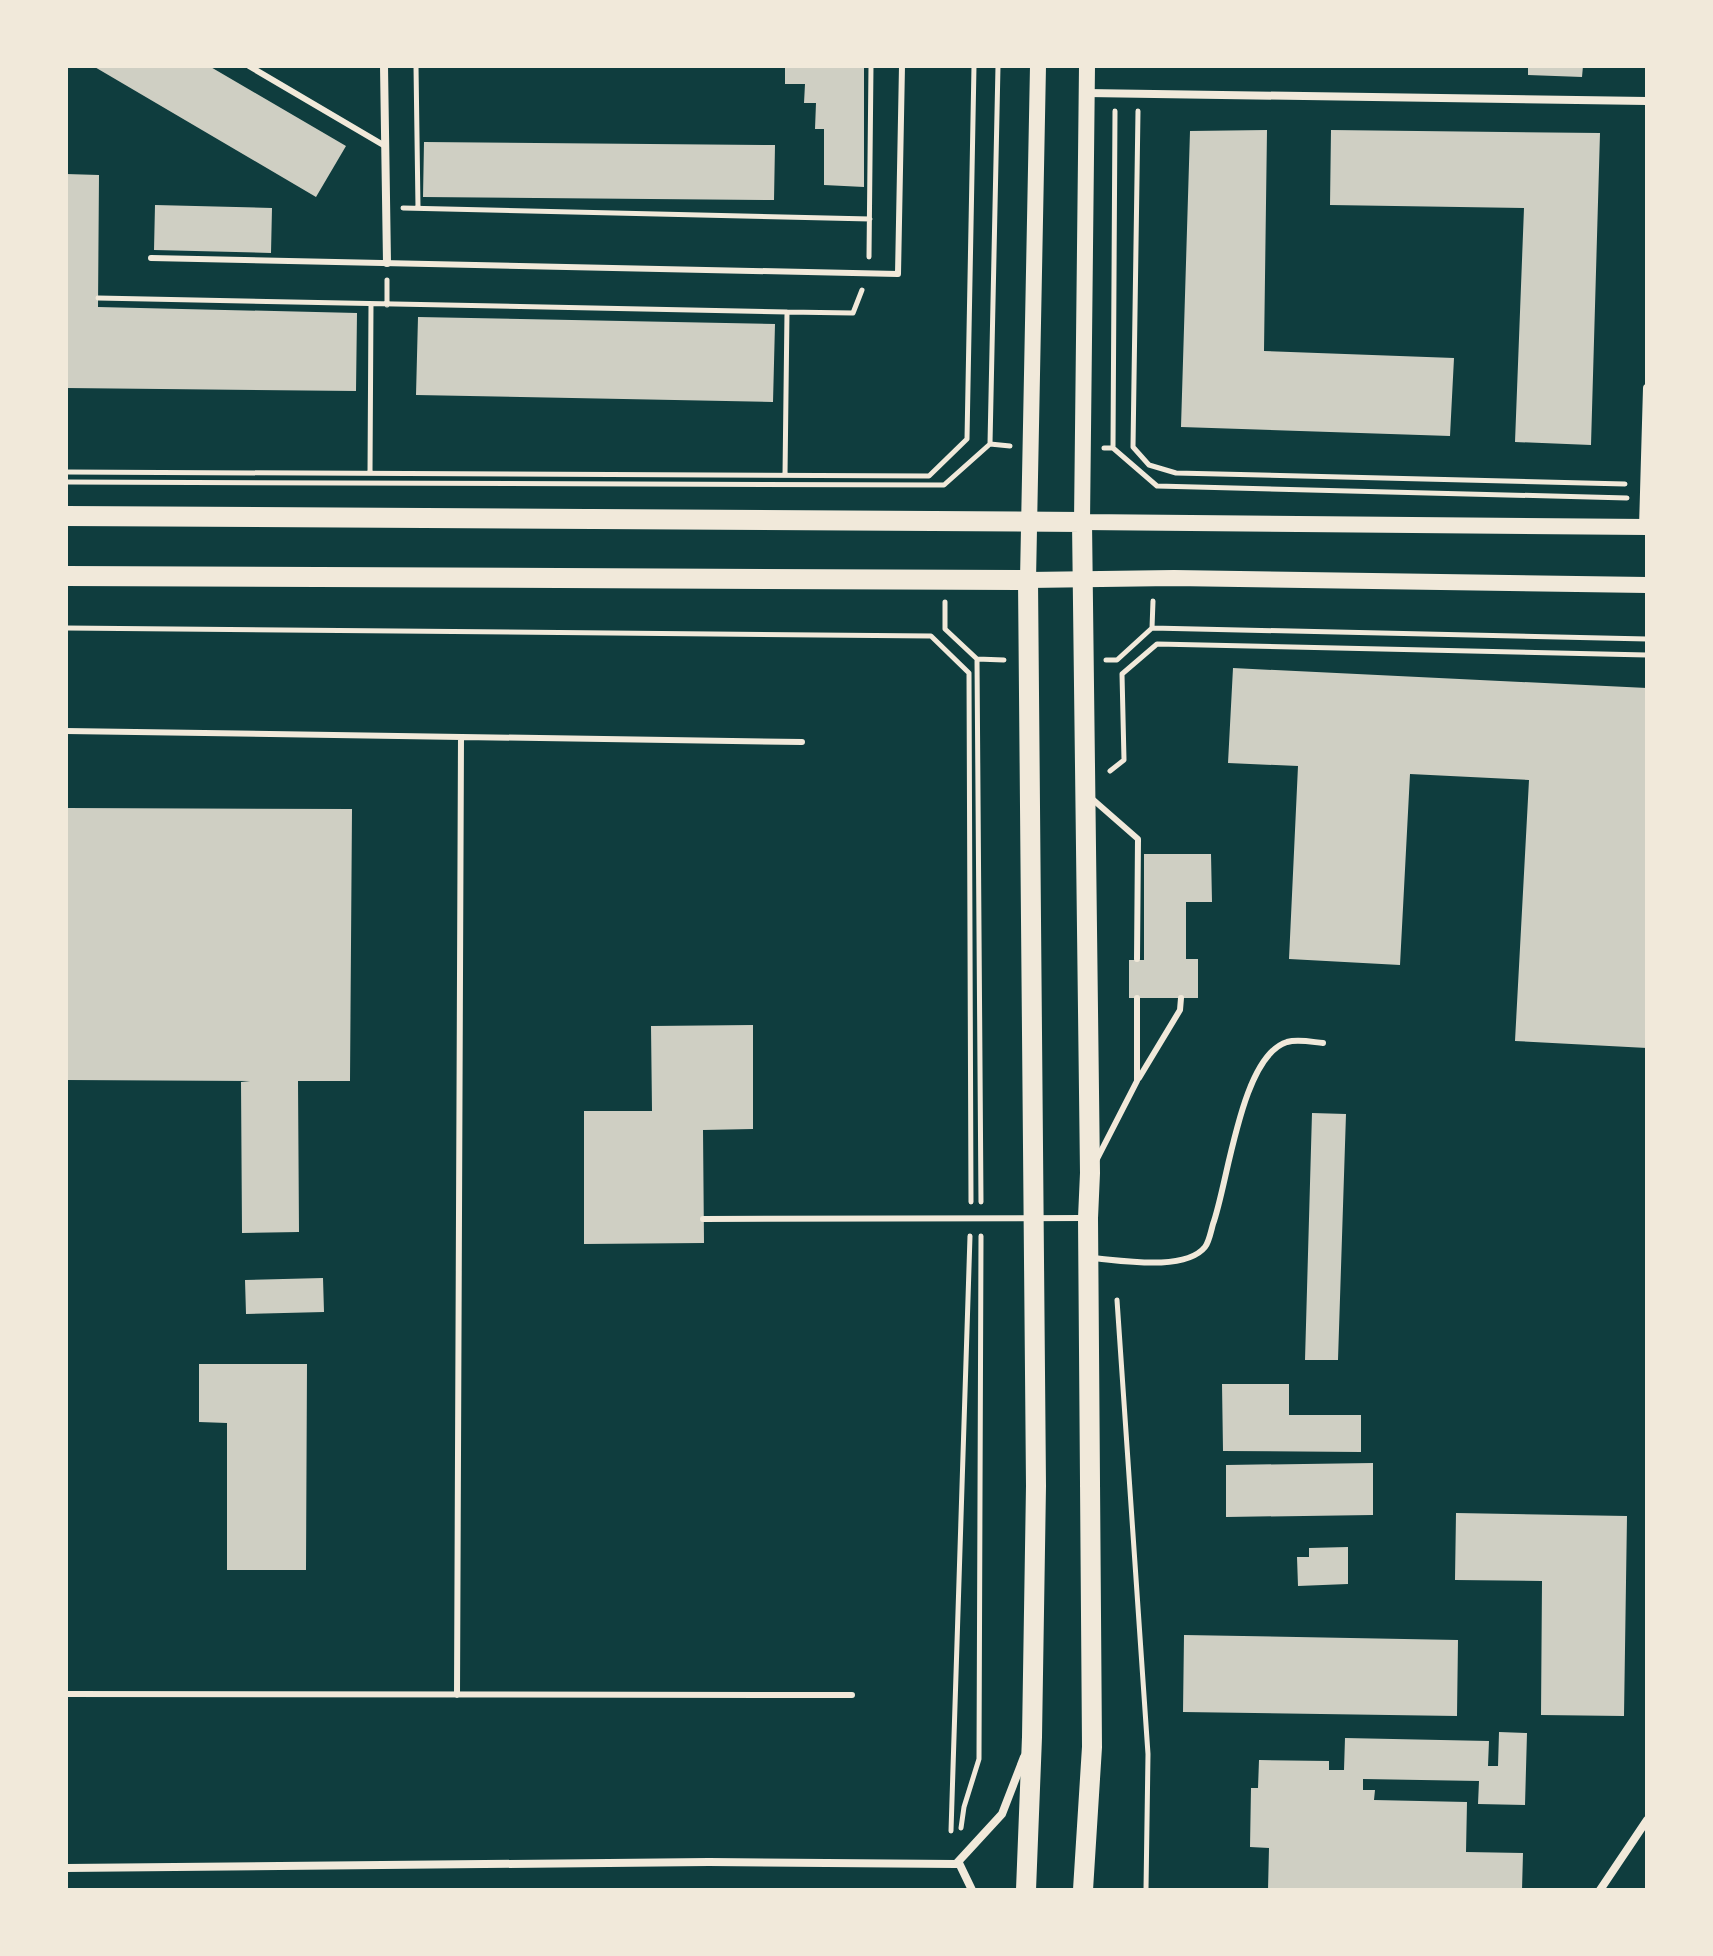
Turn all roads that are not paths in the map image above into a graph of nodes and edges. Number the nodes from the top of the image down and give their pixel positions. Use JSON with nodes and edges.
{"nodes":[{"id":1,"x":249,"y":66,"type":"edge"},
{"id":2,"x":384,"y":66,"type":"edge"},
{"id":3,"x":902,"y":66,"type":"edge"},
{"id":4,"x":1038,"y":66,"type":"edge"},
{"id":5,"x":1087,"y":66,"type":"edge"},
{"id":6,"x":1087,"y":93,"type":"junction"},
{"id":7,"x":1647,"y":101,"type":"edge"},
{"id":8,"x":385,"y":146,"type":"junction"},
{"id":9,"x":151,"y":258,"type":"dead end"},
{"id":10,"x":387,"y":263,"type":"junction"},
{"id":11,"x":1647,"y":388,"type":"edge"},
{"id":12,"x":66,"y":516,"type":"edge"},
{"id":13,"x":1029,"y":522,"type":"junction"},
{"id":14,"x":1082,"y":522,"type":"junction"},
{"id":15,"x":1645,"y":527,"type":"edge"},
{"id":16,"x":66,"y":576,"type":"edge"},
{"id":17,"x":1083,"y":579,"type":"junction"},
{"id":18,"x":1028,"y":580,"type":"junction"},
{"id":19,"x":1647,"y":585,"type":"edge"},
{"id":20,"x":66,"y":731,"type":"edge"},
{"id":21,"x":461,"y":737,"type":"junction"},
{"id":22,"x":802,"y":742,"type":"dead end"},
{"id":23,"x":1084,"y":792,"type":"junction"},
{"id":24,"x":1137,"y":959,"type":"dead end"},
{"id":25,"x":1137,"y":998,"type":"dead end"},
{"id":26,"x":1181,"y":998,"type":"dead end"},
{"id":27,"x":1323,"y":1043,"type":"dead end"},
{"id":28,"x":1137,"y":1081,"type":"junction"},
{"id":29,"x":1090,"y":1173,"type":"junction"},
{"id":30,"x":1032,"y":1218,"type":"junction"},
{"id":31,"x":1088,"y":1218,"type":"junction"},
{"id":32,"x":703,"y":1219,"type":"dead end"},
{"id":33,"x":1088,"y":1258,"type":"junction"},
{"id":34,"x":66,"y":1694,"type":"edge"},
{"id":35,"x":457,"y":1695,"type":"junction"},
{"id":36,"x":852,"y":1695,"type":"dead end"},
{"id":37,"x":1032,"y":1737,"type":"junction"},
{"id":38,"x":1647,"y":1820,"type":"edge"},
{"id":39,"x":958,"y":1863,"type":"junction"},
{"id":40,"x":66,"y":1868,"type":"edge"},
{"id":41,"x":972,"y":1890,"type":"edge"},
{"id":42,"x":1026,"y":1890,"type":"edge"},
{"id":43,"x":1083,"y":1890,"type":"edge"},
{"id":44,"x":1600,"y":1890,"type":"edge"}],
"edges":[{"from":1,"to":8,"type":"lane"},
{"from":2,"to":8,"type":"street"},
{"from":3,"to":10,"type":"lane"},
{"from":4,"to":13,"type":"main road"},
{"from":5,"to":6,"type":"main road"},
{"from":6,"to":7,"type":"street"},
{"from":6,"to":14,"type":"main road"},
{"from":8,"to":10,"type":"street"},
{"from":9,"to":10,"type":"lane"},
{"from":11,"to":15,"type":"street"},
{"from":12,"to":13,"type":"main road"},
{"from":13,"to":14,"type":"main road"},
{"from":13,"to":18,"type":"main road"},
{"from":14,"to":15,"type":"main road"},
{"from":14,"to":17,"type":"main road"},
{"from":16,"to":18,"type":"main road"},
{"from":17,"to":18,"type":"main road"},
{"from":17,"to":19,"type":"main road"},
{"from":17,"to":23,"type":"main road"},
{"from":18,"to":30,"type":"main road"},
{"from":20,"to":21,"type":"lane"},
{"from":21,"to":22,"type":"lane"},
{"from":21,"to":35,"type":"lane"},
{"from":23,"to":24,"type":"lane"},
{"from":23,"to":29,"type":"main road"},
{"from":25,"to":28,"type":"lane"},
{"from":26,"to":28,"type":"lane"},
{"from":27,"to":33,"type":"lane"},
{"from":28,"to":29,"type":"lane"},
{"from":29,"to":31,"type":"main road"},
{"from":30,"to":31,"type":"lane"},
{"from":30,"to":32,"type":"lane"},
{"from":30,"to":37,"type":"main road"},
{"from":31,"to":33,"type":"main road"},
{"from":33,"to":43,"type":"main road"},
{"from":34,"to":35,"type":"lane"},
{"from":35,"to":36,"type":"lane"},
{"from":37,"to":39,"type":"street"},
{"from":37,"to":42,"type":"main road"},
{"from":38,"to":44,"type":"street"},
{"from":39,"to":40,"type":"street"},
{"from":39,"to":41,"type":"street"}]}
